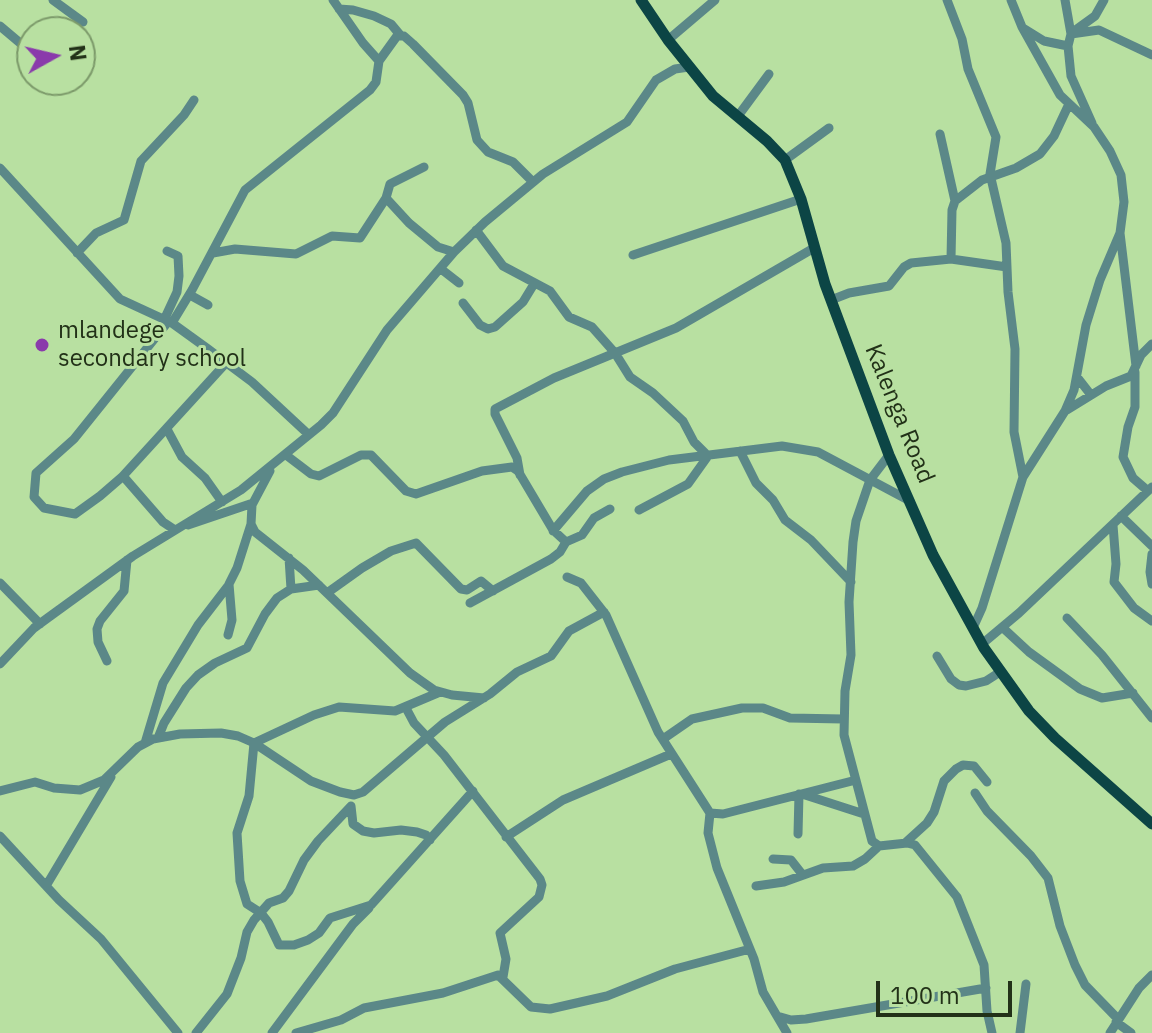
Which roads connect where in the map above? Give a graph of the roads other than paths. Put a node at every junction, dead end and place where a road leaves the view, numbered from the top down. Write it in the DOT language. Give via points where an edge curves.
graph roads {
  1 [pos="53,0"];
  2 [pos="641,0"];
  3 [pos="715,0"];
  4 [pos="947,0"];
  5 [pos="1011,0"];
  6 [pos="1065,0"];
  7 [pos="1104,0"];
  8 [pos="336,4"];
  9 [pos="75,16"];
  10 [pos="0,26"];
  11 [pos="1022,27"];
  12 [pos="1071,34"];
  13 [pos="401,36"];
  14 [pos="16,40"];
  15 [pos="668,40"];
  16 [pos="1068,46"];
  17 [pos="1152,55"];
  18 [pos="379,61"];
  19 [pos="689,67"];
  20 [pos="769,74"];
  21 [pos="194,100"];
  22 [pos="1069,104"];
  23 [pos="738,116"];
  24 [pos="1094,127"];
  25 [pos="829,128"];
  26 [pos="940,134"];
  27 [pos="785,160"];
  28 [pos="424,167"];
  29 [pos="0,168"];
  30 [pos="991,177"];
  31 [pos="533,182"];
  32 [pos="386,198"];
  33 [pos="801,199"];
  34 [pos="955,201"];
  35 [pos="476,230"];
  36 [pos="1120,233"];
  37 [pos="814,248"];
  38 [pos="167,251"];
  39 [pos="454,252"];
  40 [pos="77,253"];
  41 [pos="213,253"];
  42 [pos="633,255"];
  43 [pos="951,259"];
  44 [pos="1007,267"];
  45 [pos="441,269"];
  46 [pos="459,283"];
  47 [pos="534,284"];
  48 [pos="190,295"];
  49 [pos="831,300"];
  50 [pos="463,303"];
  51 [pos="208,305"];
  52 [pos="168,322"];
  53 [pos="1152,344"];
  54 [pos="615,353"];
  55 [pos="226,363"];
  56 [pos="1135,369"];
  57 [pos="1077,377"];
  58 [pos="1091,395"];
  59 [pos="1065,411"];
  60 [pos="167,429"];
  61 [pos="308,434"];
  62 [pos="740,451"];
  63 [pos="286,455"];
  64 [pos="889,455"];
  65 [pos="708,456"];
  66 [pos="274,464"];
  67 [pos="520,475"];
  68 [pos="123,476"];
  69 [pos="1023,477"];
  70 [pos="870,480"];
  71 [pos="1150,489"];
  72 [pos="910,501"];
  73 [pos="222,502"];
  74 [pos="253,503"];
  75 [pos="610,509"];
  76 [pos="639,510"];
  77 [pos="1121,516"];
  78 [pos="251,524"];
  79 [pos="1113,525"];
  80 [pos="176,529"];
  81 [pos="553,531"];
  82 [pos="566,542"];
  83 [pos="1152,546"];
  84 [pos="1152,554"];
  85 [pos="289,558"];
  86 [pos="127,560"];
  87 [pos="567,577"];
  88 [pos="851,582"];
  89 [pos="0,583"];
  90 [pos="1152,584"];
  91 [pos="319,585"];
  92 [pos="228,586"];
  93 [pos="291,589"];
  94 [pos="493,591"];
  95 [pos="327,593"];
  96 [pos="470,603"];
  97 [pos="604,612"];
  98 [pos="1067,618"];
  99 [pos="1152,621"];
  100 [pos="40,624"];
  101 [pos="1002,627"];
  102 [pos="973,628"];
  103 [pos="228,635"];
  104 [pos="982,644"];
  105 [pos="937,656"];
  106 [pos="107,661"];
  107 [pos="0,664"];
  108 [pos="1000,672"];
  109 [pos="440,692"];
  110 [pos="1133,693"];
  111 [pos="484,698"];
  112 [pos="406,708"];
  113 [pos="1152,718"];
  114 [pos="843,719"];
  115 [pos="158,738"];
  116 [pos="428,738"];
  117 [pos="663,739"];
  118 [pos="145,743"];
  119 [pos="254,743"];
  120 [pos="671,754"];
  121 [pos="114,770"];
  122 [pos="856,780"];
  123 [pos="987,782"];
  124 [pos="0,791"];
  125 [pos="473,791"];
  126 [pos="975,793"];
  127 [pos="800,794"];
  128 [pos="354,795"];
  129 [pos="351,806"];
  130 [pos="710,813"];
  131 [pos="864,814"];
  132 [pos="1152,824"];
  133 [pos="798,834"];
  134 [pos="0,836"];
  135 [pos="506,837"];
  136 [pos="430,840"];
  137 [pos="905,843"];
  138 [pos="879,846"];
  139 [pos="773,859"];
  140 [pos="802,874"];
  141 [pos="46,886"];
  142 [pos="756,886"];
  143 [pos="371,905"];
  144 [pos="261,913"];
  145 [pos="750,949"];
  146 [pos="1152,975"];
  147 [pos="503,977"];
  148 [pos="1026,984"];
  149 [pos="986,988"];
  150 [pos="777,1016"];
  151 [pos="1117,1021"];
  152 [pos="178,1033"];
  153 [pos="196,1033"];
  154 [pos="272,1033"];
  155 [pos="296,1033"];
  156 [pos="787,1033"];
  157 [pos="992,1033"];
  158 [pos="1020,1033"];
  159 [pos="1110,1033"];
  160 [pos="1131,1033"];
  1 -- 9 [label="street"];
  2 -- 15 [label="main road, Kalenga Road"];
  3 -- 15 [label="street"];
  4 -- 30 [label="street" via="968,69 995,130"];
  5 -- 11 [label="street"];
  6 -- 12 [label="street"];
  7 -- 12 [label="street" via="1095,16"];
  8 -- 13 [label="street" via="391,24"];
  8 -- 18 [label="street"];
  10 -- 14 [label="street"];
  11 -- 16 [label="street" via="1044,41"];
  11 -- 22 [label="street"];
  12 -- 16 [label="street"];
  12 -- 17 [label="street" via="1099,30"];
  13 -- 18 [label="street" via="393,37"];
  13 -- 31 [label="street" via="468,101 477,140"];
  15 -- 19 [label="main road, Kalenga Road"];
  16 -- 24 [label="street" via="1071,76"];
  18 -- 41 [label="street" via="370,90 251,182"];
  19 -- 23 [label="main road, Kalenga Road"];
  19 -- 31 [label="street" via="656,80 627,122"];
  20 -- 23 [label="street"];
  21 -- 40 [label="street" via="141,161 124,220 96,233"];
  22 -- 24 [label="street"];
  22 -- 30 [label="street" via="1040,154"];
  23 -- 27 [label="main road, Kalenga Road"];
  24 -- 36 [label="street" via="1121,175"];
  25 -- 27 [label="street"];
  26 -- 34 [label="street"];
  27 -- 33 [label="main road, Kalenga Road"];
  28 -- 32 [label="street" via="391,182"];
  29 -- 40 [label="street"];
  30 -- 34 [label="street"];
  30 -- 44 [label="street"];
  31 -- 35 [label="street"];
  32 -- 39 [label="street" via="438,247"];
  32 -- 41 [label="street" via="359,239 332,236 296,254 235,249"];
  33 -- 37 [label="main road, Kalenga Road"];
  33 -- 42 [label="street"];
  34 -- 43 [label="street"];
  35 -- 39 [label="street"];
  35 -- 47 [label="street" via="503,266"];
  36 -- 56 [label="street"];
  36 -- 57 [label="street" via="1089,315"];
  37 -- 49 [label="main road, Kalenga Road"];
  37 -- 54 [label="street" via="676,328"];
  38 -- 52 [label="street" via="178,256 179,276"];
  39 -- 45 [label="street"];
  40 -- 52 [label="street" via="120,299"];
  41 -- 48 [label="street"];
  43 -- 44 [label="street"];
  43 -- 49 [label="street" via="911,263 889,286"];
  44 -- 69 [label="street" via="1015,349 1014,432"];
  45 -- 46 [label="street"];
  45 -- 61 [label="street" via="387,330 333,413"];
  47 -- 50 [label="street" via="523,302 488,329"];
  47 -- 54 [label="street" via="555,295 569,317 592,327"];
  48 -- 51 [label="street"];
  48 -- 52 [label="street"];
  49 -- 64 [label="main road, Kalenga Road"];
  52 -- 55 [label="street"];
  52 -- 68 [label="street" via="74,439 36,473 34,497 44,508 75,514"];
  53 -- 56 [label="street"];
  54 -- 65 [label="street" via="630,377 683,421"];
  54 -- 67 [label="street" via="495,409"];
  55 -- 60 [label="street"];
  55 -- 61 [label="street"];
  56 -- 58 [label="street"];
  56 -- 71 [label="street" via="1135,407 1123,457 1133,478"];
  57 -- 58 [label="street"];
  57 -- 59 [label="street"];
  58 -- 59 [label="street"];
  59 -- 69 [label="street"];
  60 -- 68 [label="street"];
  60 -- 73 [label="street" via="182,457"];
  61 -- 63 [label="street"];
  62 -- 65 [label="street"];
  62 -- 70 [label="street" via="802,448"];
  62 -- 88 [label="street" via="756,483 785,520"];
  63 -- 66 [label="street"];
  63 -- 67 [label="street" via="319,476 371,455 411,494 497,467 512,467"];
  64 -- 70 [label="street"];
  64 -- 72 [label="main road, Kalenga Road"];
  65 -- 76 [label="street" via="688,484"];
  65 -- 81 [label="street" via="643,465 604,479"];
  66 -- 73 [label="street"];
  66 -- 74 [label="street"];
  67 -- 81 [label="street"];
  68 -- 80 [label="street" via="163,522"];
  69 -- 102 [label="street"];
  70 -- 72 [label="street"];
  70 -- 88 [label="street" via="856,521"];
  71 -- 77 [label="street"];
  72 -- 102 [label="main road, Kalenga Road"];
  73 -- 80 [label="street"];
  74 -- 78 [label="street"];
  74 -- 80 [label="street"];
  75 -- 82 [label="street"];
  77 -- 79 [label="street"];
  77 -- 83 [label="street"];
  78 -- 85 [label="street"];
  78 -- 92 [label="street"];
  79 -- 99 [label="street" via="1114,582"];
  79 -- 101 [label="street"];
  80 -- 86 [label="street"];
  81 -- 82 [label="street"];
  82 -- 94 [label="street" via="551,559"];
  84 -- 90 [label="street"];
  85 -- 91 [label="street"];
  85 -- 93 [label="street"];
  86 -- 100 [label="street"];
  86 -- 106 [label="street" via="124,591 97,629"];
  87 -- 97 [label="street" via="581,583"];
  88 -- 114 [label="street" via="851,655"];
  89 -- 100 [label="street"];
  91 -- 93 [label="street"];
  91 -- 95 [label="street"];
  92 -- 103 [label="street"];
  92 -- 118 [label="street" via="163,683"];
  93 -- 115 [label="street" via="271,604 247,648 215,663 186,688"];
  94 -- 95 [label="street" via="481,581 461,589 416,543 391,551"];
  94 -- 96 [label="street"];
  95 -- 109 [label="street" via="410,673"];
  97 -- 111 [label="street" via="569,631 551,656 517,672"];
  97 -- 117 [label="street"];
  98 -- 110 [label="street"];
  100 -- 107 [label="street"];
  101 -- 104 [label="street"];
  101 -- 110 [label="street" via="1080,689 1102,698"];
  102 -- 104 [label="main road, Kalenga Road"];
  104 -- 108 [label="main road, Kalenga Road"];
  105 -- 108 [label="street" via="959,685 986,681"];
  108 -- 132 [label="main road, Kalenga Road" via="1055,738"];
  109 -- 111 [label="street"];
  109 -- 112 [label="street"];
  110 -- 113 [label="street"];
  111 -- 116 [label="street"];
  112 -- 116 [label="street"];
  112 -- 119 [label="street" via="339,707"];
  114 -- 117 [label="street" via="790,718 763,708 742,708 692,719"];
  114 -- 122 [label="street"];
  115 -- 118 [label="street"];
  115 -- 119 [label="street" via="221,733"];
  116 -- 125 [label="street"];
  116 -- 128 [label="street" via="370,788"];
  117 -- 120 [label="street"];
  118 -- 121 [label="street"];
  119 -- 128 [label="street" via="311,781"];
  119 -- 144 [label="street" via="249,796 237,838 244,898"];
  120 -- 130 [label="street"];
  120 -- 135 [label="street" via="563,800"];
  121 -- 124 [label="street" via="80,790 35,782"];
  121 -- 141 [label="street"];
  122 -- 127 [label="street"];
  122 -- 131 [label="street"];
  123 -- 137 [label="street" via="974,766 956,769 944,781 927,823"];
  125 -- 135 [label="street"];
  125 -- 136 [label="street"];
  126 -- 151 [label="street" via="1048,878 1075,965"];
  127 -- 130 [label="street"];
  127 -- 131 [label="street"];
  127 -- 133 [label="street"];
  128 -- 129 [label="street"];
  129 -- 136 [label="street" via="353,824 363,831 417,832"];
  129 -- 144 [label="street" via="304,860 289,891"];
  130 -- 145 [label="street" via="708,833 717,868"];
  131 -- 138 [label="street" via="872,841"];
  134 -- 141 [label="street"];
  135 -- 147 [label="street" via="542,885 539,897 500,933 506,959"];
  136 -- 143 [label="street"];
  137 -- 138 [label="street"];
  137 -- 149 [label="street" via="915,845 957,897 984,965"];
  138 -- 140 [label="street" via="853,866"];
  139 -- 140 [label="street" via="794,862"];
  140 -- 142 [label="street"];
  141 -- 152 [label="street" via="101,939"];
  143 -- 144 [label="street" via="335,915 319,933 294,945 277,944"];
  143 -- 154 [label="street"];
  144 -- 153 [label="street" via="247,932 227,994"];
  145 -- 147 [label="street" via="550,1009 531,1007"];
  145 -- 150 [label="street" via="763,992"];
  146 -- 151 [label="street"];
  147 -- 155 [label="street" via="364,1008"];
  148 -- 158 [label="street"];
  149 -- 150 [label="street" via="806,1019"];
  149 -- 157 [label="street"];
  150 -- 156 [label="street"];
  151 -- 159 [label="street"];
  151 -- 160 [label="street"];
}
